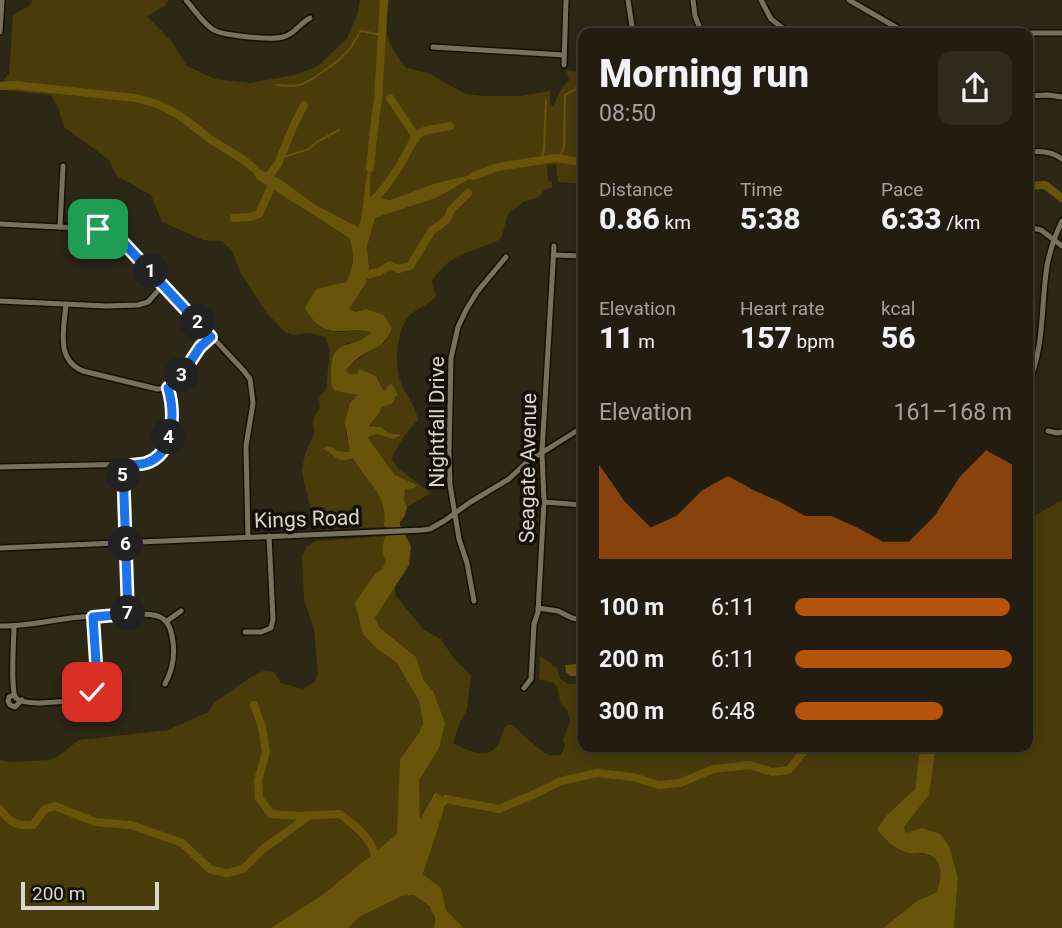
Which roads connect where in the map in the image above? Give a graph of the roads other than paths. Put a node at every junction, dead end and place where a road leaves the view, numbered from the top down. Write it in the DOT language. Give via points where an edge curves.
graph roads {
  1 [pos="2,0"];
  2 [pos="186,0"];
  3 [pos="566,0"];
  4 [pos="628,0"];
  5 [pos="693,0"];
  6 [pos="761,0"];
  7 [pos="849,0"];
  8 [pos="310,18"];
  9 [pos="632,28"];
  10 [pos="700,28"];
  11 [pos="781,28"];
  12 [pos="897,28"];
  13 [pos="0,32"];
  14 [pos="1033,33"];
  15 [pos="1062,33"];
  16 [pos="433,47"];
  17 [pos="564,55"];
  18 [pos="564,65"];
  19 [pos="1033,96"];
  20 [pos="1062,97"];
  21 [pos="1033,152"];
  22 [pos="1062,159"];
  23 [pos="62,166"];
  24 [pos="1062,221"];
  25 [pos="0,224"];
  26 [pos="61,227"];
  27 [pos="1033,228"];
  28 [pos="1054,240"];
  29 [pos="554,246"];
  30 [pos="1062,246"];
  31 [pos="553,255"];
  32 [pos="578,256"];
  33 [pos="506,257"];
  34 [pos="164,285"];
  35 [pos="0,300"];
  36 [pos="66,304"];
  37 [pos="211,337"];
  38 [pos="1033,367"];
  39 [pos="168,388"];
  40 [pos="578,430"];
  41 [pos="1048,431"];
  42 [pos="1062,432"];
  43 [pos="542,452"];
  44 [pos="123,465"];
  45 [pos="0,467"];
  46 [pos="544,502"];
  47 [pos="578,505"];
  48 [pos="456,513"];
  49 [pos="269,536"];
  50 [pos="248,537"];
  51 [pos="126,542"];
  52 [pos="0,548"];
  53 [pos="474,601"];
  54 [pos="538,608"];
  55 [pos="181,611"];
  56 [pos="128,614"];
  57 [pos="93,617"];
  58 [pos="578,619"];
  59 [pos="167,621"];
  60 [pos="0,626"];
  61 [pos="14,626"];
  62 [pos="245,632"];
  63 [pos="164,684"];
  64 [pos="524,688"];
  65 [pos="14,695"];
  66 [pos="22,701"];
  1 -- 13 [label="street"];
  2 -- 8 [label="street" via="212,29 234,35 284,37"];
  3 -- 17 [label="street"];
  4 -- 9 [label="street"];
  5 -- 10 [label="street"];
  6 -- 11 [label="street"];
  7 -- 12 [label="street"];
  14 -- 15 [label="street"];
  16 -- 17 [label="street"];
  17 -- 18 [label="street"];
  19 -- 20 [label="street"];
  21 -- 22 [label="street"];
  23 -- 26 [label="street"];
  24 -- 28 [label="street"];
  25 -- 26 [label="street"];
  26 -- 34 [label="street" via="113,233"];
  27 -- 28 [label="street"];
  28 -- 30 [label="street"];
  28 -- 38 [label="street"];
  29 -- 31 [label="street, Seagate Avenue"];
  31 -- 32 [label="street"];
  31 -- 43 [label="street, Seagate Avenue"];
  33 -- 48 [label="street, Nightfall Drive" via="466,310 454,343 449,452"];
  34 -- 36 [label="street" via="143,304"];
  34 -- 37 [label="street"];
  35 -- 36 [label="street"];
  36 -- 39 [label="street" via="64,350 74,366"];
  37 -- 39 [label="street"];
  37 -- 50 [label="street" via="250,379 253,391 246,446"];
  39 -- 44 [label="street" via="171,423 165,448 149,462"];
  40 -- 43 [label="street, Kings Road"];
  41 -- 42 [label="street"];
  43 -- 46 [label="street, Seagate Avenue"];
  43 -- 48 [label="street, Kings Road"];
  44 -- 45 [label="street"];
  44 -- 51 [label="street"];
  46 -- 47 [label="street"];
  46 -- 54 [label="street, Seagate Avenue"];
  48 -- 49 [label="street, Kings Road" via="430,529"];
  48 -- 53 [label="street, Nightfall Drive"];
  49 -- 50 [label="street, Kings Road"];
  49 -- 62 [label="street" via="274,619 271,628"];
  50 -- 51 [label="street, Kings Road"];
  51 -- 52 [label="street, Kings Road"];
  51 -- 56 [label="street"];
  54 -- 58 [label="street"];
  54 -- 64 [label="street, Seagate Avenue" via="531,679"];
  55 -- 59 [label="street"];
  56 -- 57 [label="street"];
  56 -- 59 [label="street" via="151,614"];
  57 -- 61 [label="street"];
  57 -- 66 [label="street" via="97,678 92,692 77,700"];
  59 -- 63 [label="street" via="174,649"];
  60 -- 61 [label="street"];
  61 -- 65 [label="street"];
  65 -- 66 [label="street"];
  65 -- 66 [label="street" via="9,697 10,705"];
}
